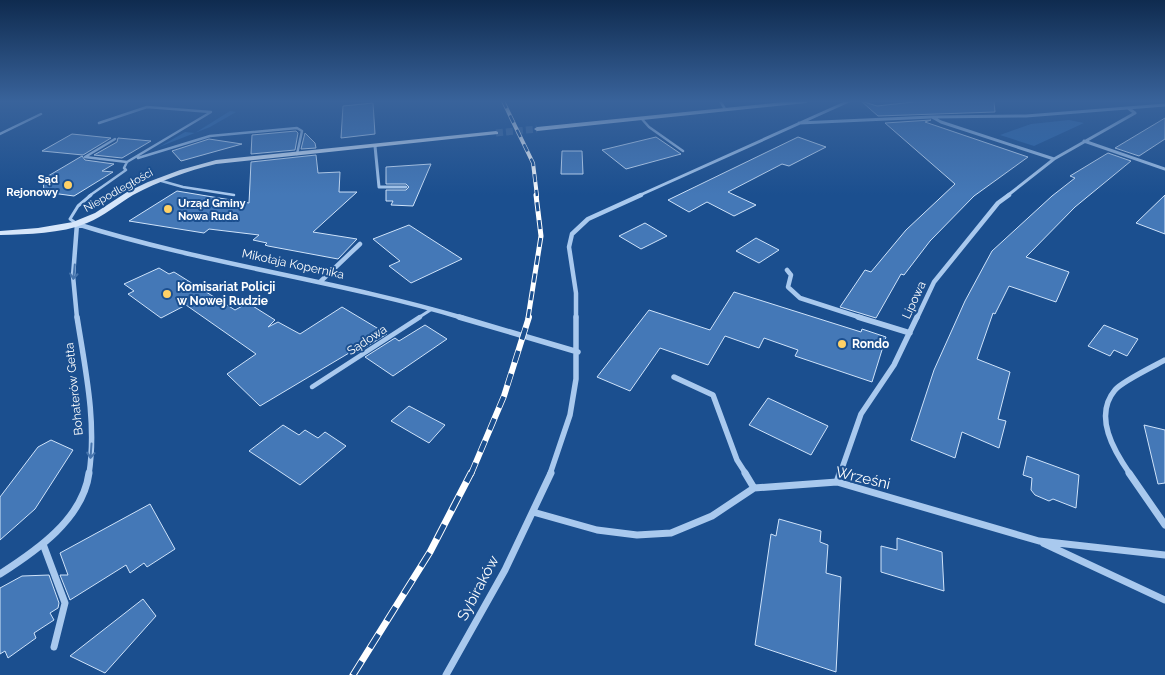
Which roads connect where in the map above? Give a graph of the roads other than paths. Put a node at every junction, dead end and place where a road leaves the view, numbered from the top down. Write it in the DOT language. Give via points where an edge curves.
graph roads {
  1 [pos="177,132"];
  2 [pos="246,132"];
  3 [pos="301,132"];
  4 [pos="657,132"];
  5 [pos="775,132"];
  6 [pos="973,132"];
  7 [pos="1099,132"];
  8 [pos="496,133"];
  9 [pos="115,139"];
  10 [pos="1084,141"];
  11 [pos="376,146"];
  12 [pos="683,151"];
  13 [pos="297,154"];
  14 [pos="1054,159"];
  15 [pos="127,162"];
  16 [pos="1165,169"];
  17 [pos="158,180"];
  18 [pos="406,187"];
  19 [pos="234,195"];
  20 [pos="77,224"];
  21 [pos="0,233"];
  22 [pos="360,244"];
  23 [pos="787,270"];
  24 [pos="321,281"];
  25 [pos="432,309"];
  26 [pos="910,333"];
  27 [pos="578,352"];
  28 [pos="1165,360"];
  29 [pos="674,377"];
  30 [pos="312,387"];
  31 [pos="837,482"];
  32 [pos="754,488"];
  33 [pos="533,512"];
  34 [pos="1165,525"];
  35 [pos="1039,541"];
  36 [pos="43,544"];
  37 [pos="1165,555"];
  38 [pos="0,574"];
  39 [pos="1165,600"];
  40 [pos="54,647"];
  41 [pos="446,675"];
  1 -- 15 [label="lane"];
  2 -- 15 [label="lane" via="210,136"];
  3 -- 13 [label="lane"];
  4 -- 12 [label="lane"];
  5 -- 27 [label="street, Sybiraków" via="588,219 572,234 569,247 576,293"];
  6 -- 14 [label="street"];
  7 -- 10 [label="street, Lipowa"];
  8 -- 11 [label="street, Niepodległości"];
  9 -- 15 [label="lane" via="85,158"];
  10 -- 14 [label="street, Lipowa"];
  10 -- 16 [label="street"];
  11 -- 13 [label="street, Niepodległości"];
  11 -- 18 [label="street" via="379,188"];
  13 -- 17 [label="street, Niepodległości" via="216,162"];
  14 -- 26 [label="street, Lipowa" via="998,203 934,282"];
  15 -- 20 [label="lane" via="126,170 71,213 70,219"];
  17 -- 19 [label="lane"];
  17 -- 20 [label="street, Niepodległości"];
  20 -- 21 [label="street, Mikołaja Kopernika"];
  20 -- 24 [label="street, Mikołaja Kopernika" via="125,240"];
  20 -- 36 [label="street, Bohaterów Getta, one-way" via="73,283 92,449 87,485 72,513"];
  22 -- 24 [label="street"];
  23 -- 26 [label="street" via="791,275 788,287 800,298"];
  24 -- 25 [label="street, Mikołaja Kopernika"];
  25 -- 27 [label="street, Mikołaja Kopernika"];
  25 -- 30 [label="lane, Sądowa"];
  26 -- 31 [label="street, Lipowa" via="894,365 861,414"];
  27 -- 33 [label="street, Sybiraków" via="572,402 558,452"];
  28 -- 34 [label="street" via="1115,389 1104,412 1114,452"];
  29 -- 32 [label="street" via="713,395 737,460"];
  31 -- 32 [label="street, Wrześni"];
  31 -- 35 [label="street, Wrześni"];
  32 -- 33 [label="street, Wrześni" via="712,516 671,534 637,535 597,530"];
  33 -- 41 [label="street, Sybiraków"];
  35 -- 37 [label="street, Wrześni"];
  35 -- 39 [label="street"];
  36 -- 38 [label="street, Bohaterów Getta"];
  36 -- 40 [label="street" via="64,603"];
}
